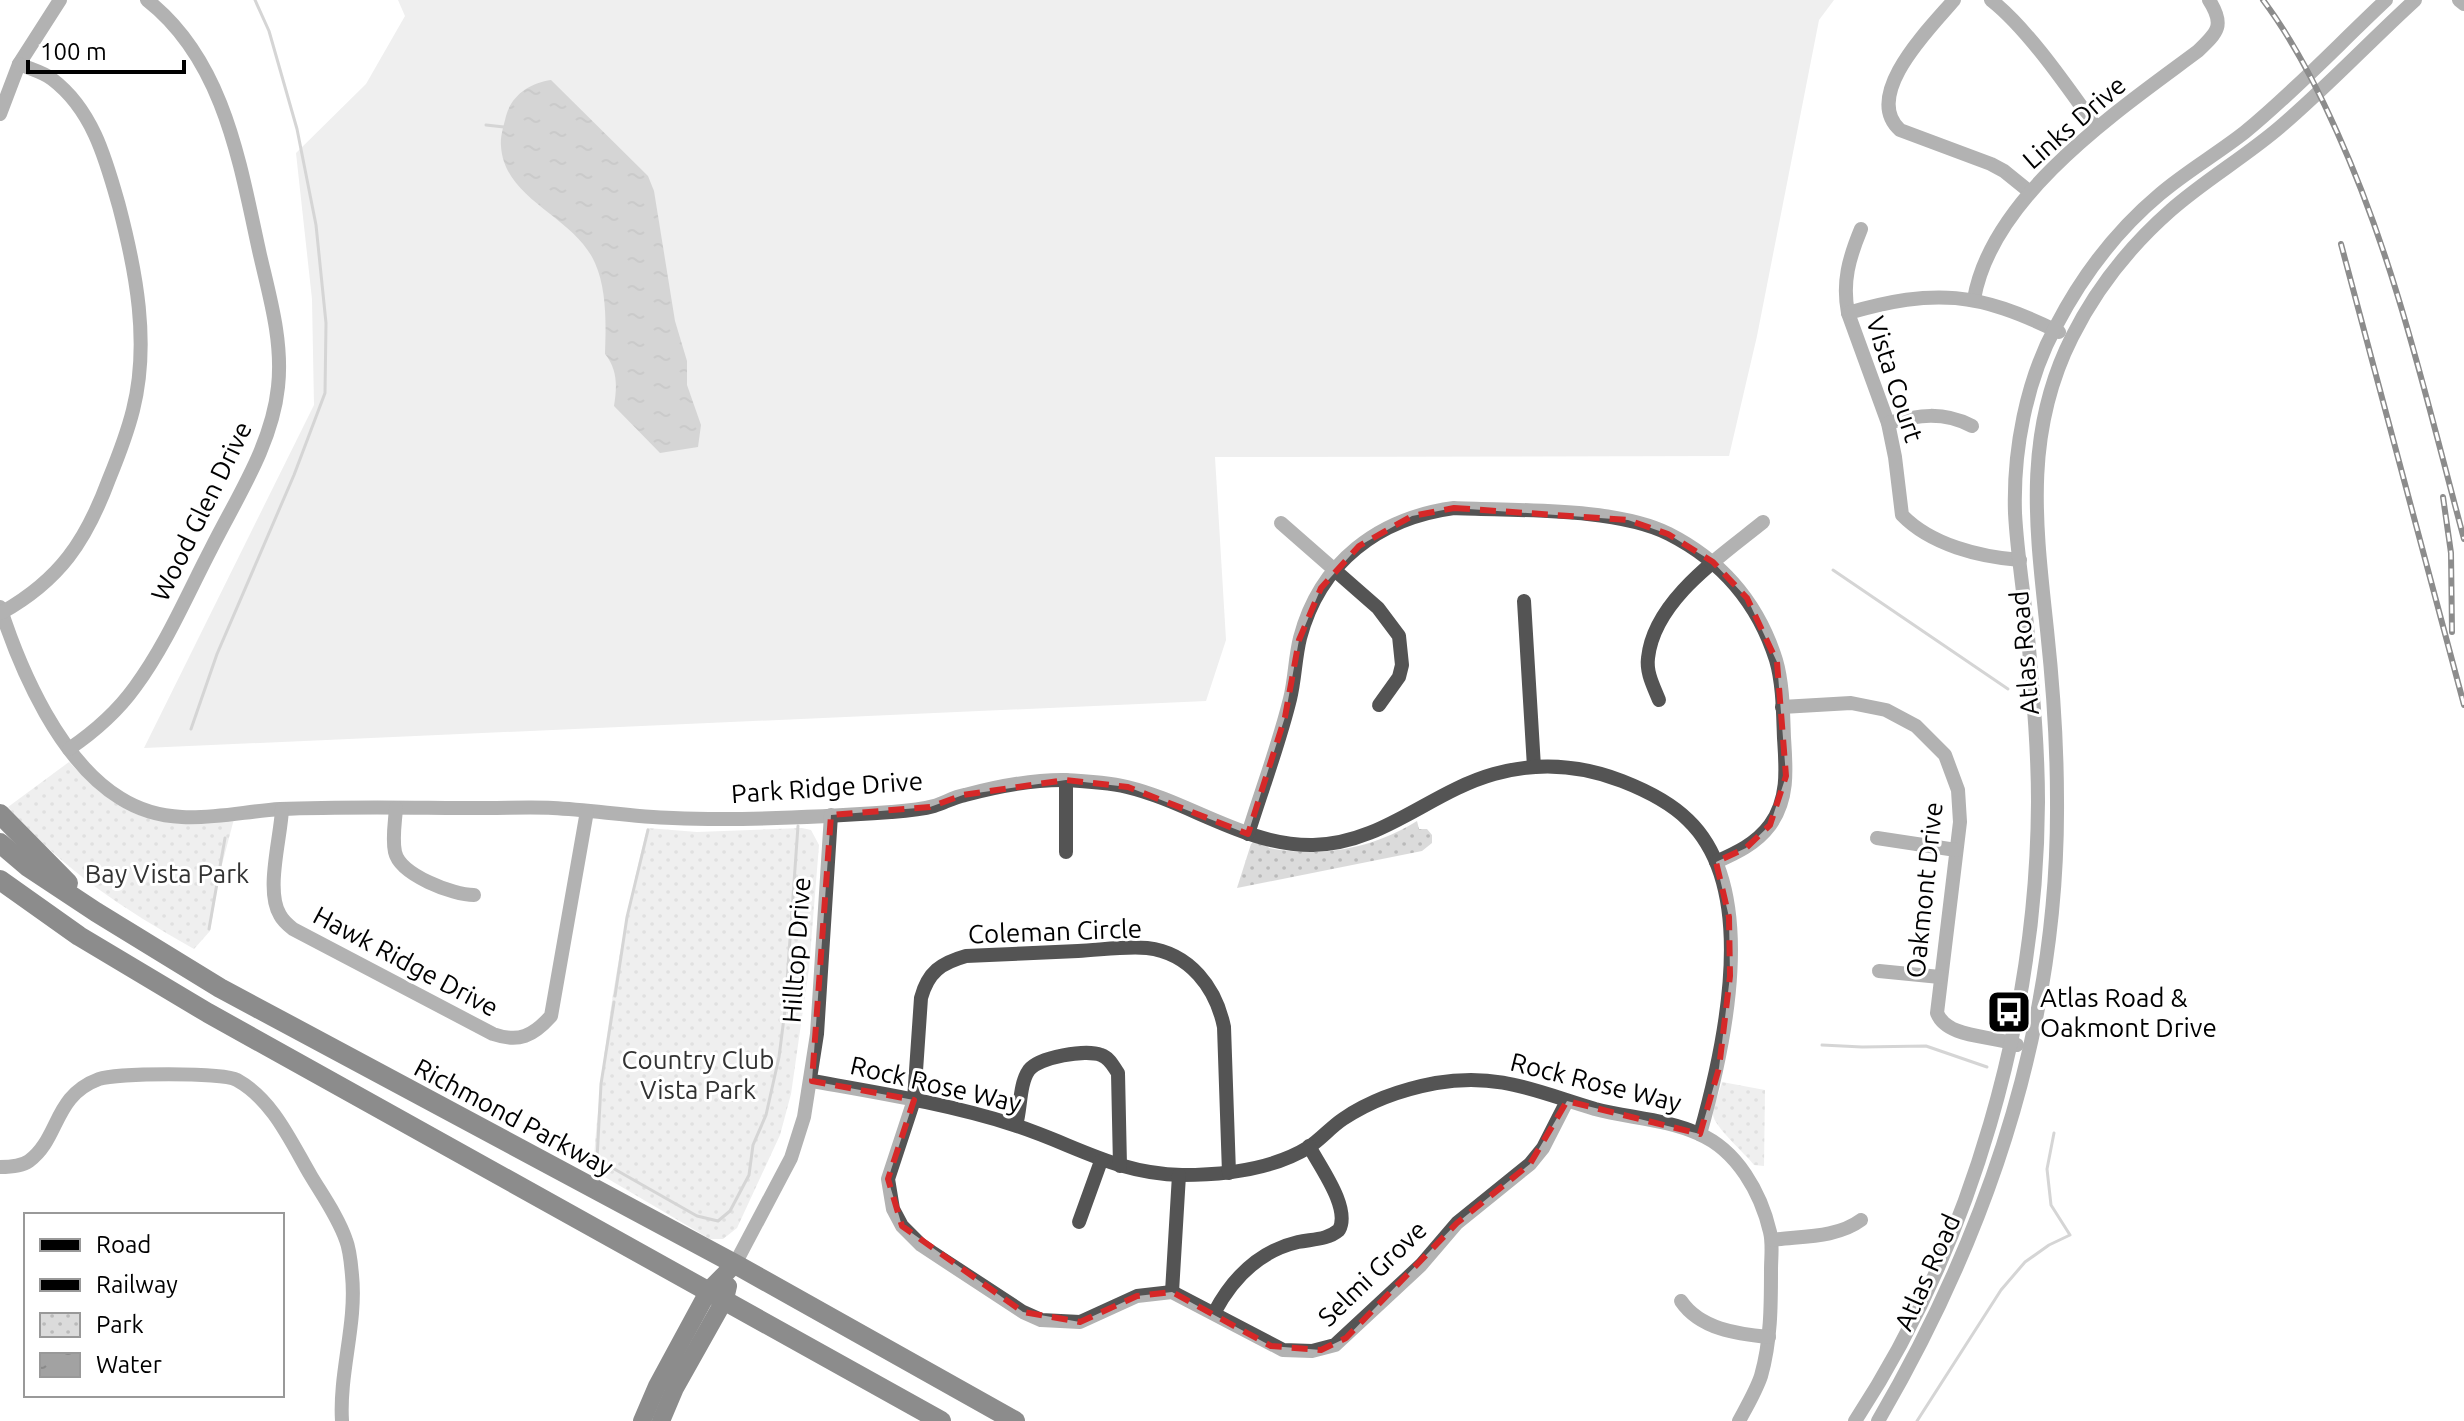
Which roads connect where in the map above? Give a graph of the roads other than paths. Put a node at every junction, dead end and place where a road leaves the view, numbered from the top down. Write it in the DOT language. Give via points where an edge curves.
graph roads {
  1 [pos="60,0"];
  2 [pos="147,0"];
  3 [pos="1954,0"];
  4 [pos="1991,0"];
  5 [pos="2209,0"];
  6 [pos="2386,0"];
  7 [pos="2415,0"];
  8 [pos="2459,0"];
  9 [pos="2464,4"];
  10 [pos="19,64"];
  11 [pos="0,114"];
  12 [pos="2096,127"];
  13 [pos="2030,192"];
  14 [pos="1861,229"];
  15 [pos="1974,299"];
  16 [pos="1848,313"];
  17 [pos="2053,330"];
  18 [pos="2071,338"];
  19 [pos="1888,423"];
  20 [pos="1972,426"];
  21 [pos="1763,522"];
  22 [pos="1281,523"];
  23 [pos="2020,560"];
  24 [pos="1713,562"];
  25 [pos="1334,571"];
  26 [pos="1524,601"];
  27 [pos="1,610"];
  28 [pos="1659,700"];
  29 [pos="1379,705"];
  30 [pos="1782,707"];
  31 [pos="69,749"];
  32 [pos="1534,767"];
  33 [pos="1066,780"];
  34 [pos="396,808"];
  35 [pos="282,809"];
  36 [pos="587,811"];
  37 [pos="0,814"];
  38 [pos="831,815"];
  39 [pos="1248,834"];
  40 [pos="1877,838"];
  41 [pos="0,843"];
  42 [pos="1956,850"];
  43 [pos="1066,852"];
  44 [pos="1716,862"];
  45 [pos="0,880"];
  46 [pos="474,895"];
  47 [pos="96,912"];
  48 [pos="1879,971"];
  49 [pos="1940,977"];
  50 [pos="2011,1042"];
  51 [pos="2029,1051"];
  52 [pos="812,1081"];
  53 [pos="914,1100"];
  54 [pos="1567,1101"];
  55 [pos="1016,1125"];
  56 [pos="1700,1134"];
  57 [pos="1309,1146"];
  58 [pos="1101,1161"];
  59 [pos="1120,1166"];
  60 [pos="0,1167"];
  61 [pos="1229,1173"];
  62 [pos="1179,1175"];
  63 [pos="1861,1220"];
  64 [pos="1079,1222"];
  65 [pos="1772,1240"];
  66 [pos="735,1264"];
  67 [pos="1172,1292"];
  68 [pos="717,1294"];
  69 [pos="1681,1301"];
  70 [pos="1214,1313"];
  71 [pos="1769,1337"];
  72 [pos="342,1421"];
  73 [pos="642,1421"];
  74 [pos="661,1421"];
  75 [pos="941,1421"];
  76 [pos="1015,1421"];
  77 [pos="1739,1421"];
  78 [pos="1855,1421"];
  79 [pos="1878,1421"];
  1 -- 10 [label="street"];
  2 -- 31 [label="street, Wood Glen Drive" via="198,57 236,150 277,330 278,387 265,441 161,648 133,690 95,731"];
  3 -- 13 [label="street" via="1899,70 1889,102 1890,119 1900,130 2004,171"];
  4 -- 12 [label="street" via="2067,85"];
  5 -- 12 [label="street, Links Drive" via="2219,24 2212,38"];
  6 -- 17 [label="street, Atlas Road" via="2244,133 2129,222 2097,259"];
  7 -- 18 [label="street, Atlas Road" via="2296,114 2143,236 2112,271"];
  8 -- 9 [label="street"];
  10 -- 11 [label="street"];
  10 -- 27 [label="street" via="51,78 87,118 100,147 129,246 140,336 133,409 95,516 43,586"];
  12 -- 13 [label="street, Links Drive"];
  13 -- 15 [label="street, Links Drive" via="1988,256"];
  14 -- 16 [label="street, Vista Court" via="1845,279"];
  15 -- 16 [label="street" via="1908,299"];
  15 -- 17 [label="street"];
  16 -- 19 [label="street, Vista Court"];
  17 -- 18 [label="street"];
  17 -- 23 [label="street, Atlas Road" via="2021,434 2015,498"];
  18 -- 51 [label="street, Atlas Road" via="2045,414 2035,498 2057,801 2047,947"];
  19 -- 20 [label="street" via="1945,415"];
  19 -- 23 [label="street, Vista Court" via="1902,515 1970,552"];
  21 -- 24 [label="street"];
  22 -- 25 [label="street"];
  23 -- 50 [label="street, Atlas Road" via="2038,801 2028,944"];
  24 -- 25 [label="street" via="1668,534 1628,520 1454,508 1391,524"];
  24 -- 28 [label="street" via="1681,591 1659,622 1648,658"];
  24 -- 30 [label="street" via="1732,578 1763,628 1777,662"];
  25 -- 29 [label="street" via="1378,608 1399,636 1399,677"];
  25 -- 39 [label="street" via="1305,622 1285,717"];
  26 -- 32 [label="street"];
  27 -- 31 [label="street, Park Ridge Drive" via="26,672"];
  30 -- 42 [label="street, Oakmont Drive" via="1867,705 1902,717 1924,733 1945,755 1958,790"];
  30 -- 44 [label="street" via="1786,776 1779,808 1759,838"];
  31 -- 35 [label="street, Park Ridge Drive" via="94,778 148,812 193,818"];
  32 -- 39 [label="street, Park Ridge Drive" via="1466,784 1384,829 1352,840 1317,846"];
  32 -- 44 [label="street, Park Ridge Drive" via="1601,773 1663,801 1689,820"];
  33 -- 38 [label="street, Park Ridge Drive" via="1023,783 930,807"];
  33 -- 39 [label="street, Park Ridge Drive" via="1128,787"];
  33 -- 43 [label="street"];
  34 -- 35 [label="street, Park Ridge Drive"];
  34 -- 36 [label="street, Park Ridge Drive"];
  34 -- 46 [label="street" via="394,842 400,864 457,895"];
  35 -- 36 [label="street, Hawk Ridge Drive" via="274,878 281,918 493,1034 518,1040 551,1016"];
  36 -- 38 [label="street, Park Ridge Drive" via="680,819"];
  37 -- 47 [label="highway"];
  38 -- 52 [label="street, Hilltop Drive"];
  40 -- 42 [label="street"];
  41 -- 47 [label="highway, Richmond Parkway"];
  42 -- 49 [label="street, Oakmont Drive"];
  44 -- 56 [label="street, Park Ridge Drive" via="1729,917 1730,976 1719,1068"];
  45 -- 68 [label="highway" via="79,936 189,1002"];
  47 -- 66 [label="highway, Richmond Parkway" via="220,988"];
  48 -- 49 [label="street"];
  49 -- 50 [label="street, Oakmont Drive" via="1937,1013 1944,1024"];
  50 -- 51 [label="street, Oakmont Drive"];
  50 -- 78 [label="street, Atlas Road" via="1980,1155 1943,1254 1896,1352"];
  51 -- 79 [label="street, Atlas Road" via="1997,1169 1961,1261"];
  52 -- 53 [label="street, Rock Rose Way"];
  52 -- 66 [label="street, Hilltop Drive" via="791,1158"];
  53 -- 55 [label="street, Rock Rose Way"];
  53 -- 61 [label="street, Coleman Circle" via="921,998 934,970 966,956 1147,948 1197,972 1220,1008"];
  53 -- 67 [label="street" via="888,1179 897,1218 921,1245 1041,1320 1080,1322 1137,1296"];
  54 -- 56 [label="street, Rock Rose Way"];
  54 -- 57 [label="street, Rock Rose Way" via="1497,1080 1438,1083 1374,1102"];
  54 -- 70 [label="street, Selmi Grove" via="1530,1164 1457,1223 1421,1265 1335,1345 1283,1350"];
  55 -- 58 [label="street, Rock Rose Way"];
  55 -- 59 [label="street" via="1030,1068 1044,1058 1100,1054 1118,1073"];
  56 -- 65 [label="street, Rock Rose Way" via="1741,1166"];
  57 -- 61 [label="street, Rock Rose Way" via="1282,1160"];
  57 -- 70 [label="street" via="1340,1203 1339,1230 1262,1257 1234,1281"];
  58 -- 59 [label="street, Rock Rose Way"];
  58 -- 64 [label="street"];
  59 -- 62 [label="street, Rock Rose Way"];
  60 -- 72 [label="street" via="29,1162 67,1099 98,1079 216,1075 250,1088 272,1111 347,1243 353,1278"];
  61 -- 62 [label="street, Rock Rose Way"];
  62 -- 67 [label="street"];
  63 -- 65 [label="street" via="1838,1232"];
  65 -- 71 [label="street, Rock Rose Way"];
  66 -- 68 [label="main road, Hilltop Drive"];
  66 -- 76 [label="highway, Richmond Parkway"];
  67 -- 70 [label="street, Selmi Grove"];
  68 -- 73 [label="main road, Hilltop Drive" via="663,1375"];
  68 -- 74 [label="main road, Hilltop Drive"];
  68 -- 75 [label="highway"];
  69 -- 71 [label="street" via="1714,1326"];
  71 -- 77 [label="street, Rock Rose Way" via="1760,1379"];
}
